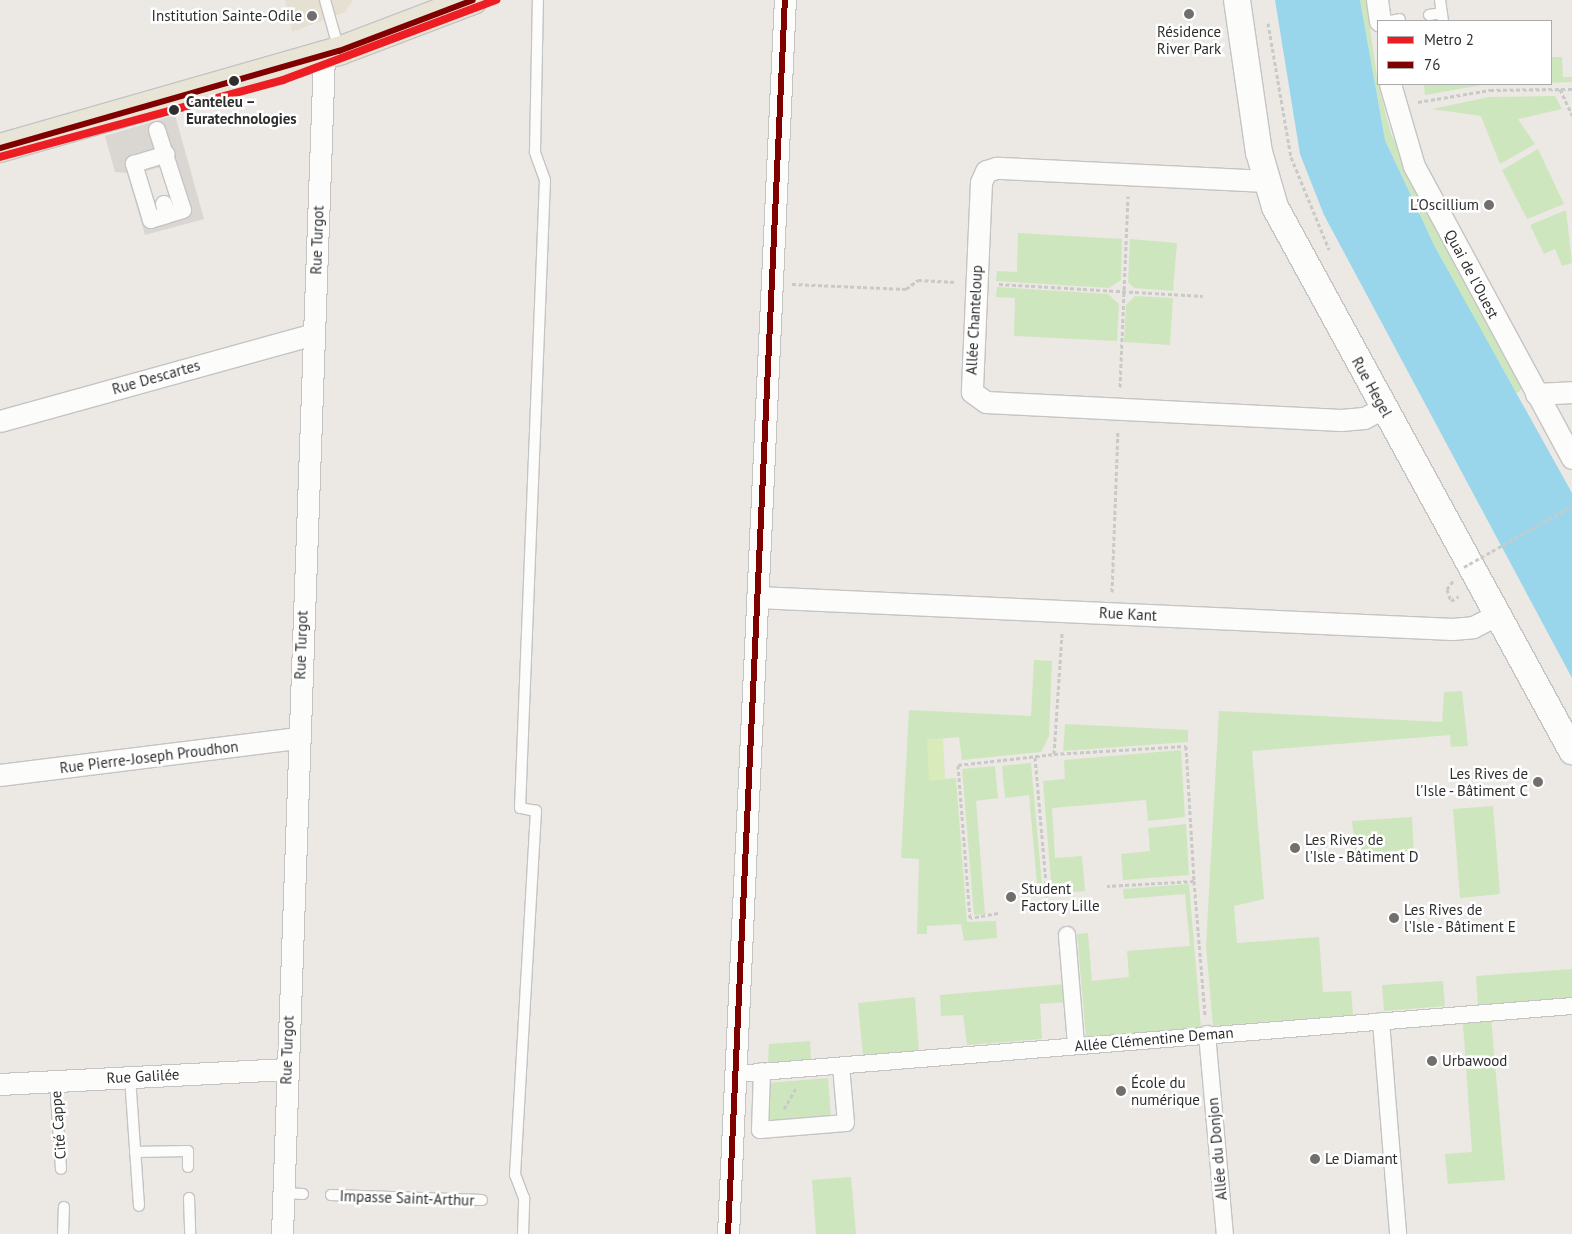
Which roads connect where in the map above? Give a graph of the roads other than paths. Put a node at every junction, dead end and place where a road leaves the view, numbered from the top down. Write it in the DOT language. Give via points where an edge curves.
graph roads {
  1 [pos="325,0"];
  2 [pos="474,0"];
  3 [pos="538,0"];
  4 [pos="785,0"];
  5 [pos="1237,0"];
  6 [pos="1377,0"];
  7 [pos="1440,0"];
  8 [pos="1429,15"];
  9 [pos="1443,17"];
  10 [pos="1389,20"];
  11 [pos="331,53"];
  12 [pos="1390,85"];
  13 [pos="157,130"];
  14 [pos="0,148"];
  15 [pos="166,154"];
  16 [pos="1266,181"];
  17 [pos="313,334"];
  18 [pos="1572,392"];
  19 [pos="1536,394"];
  20 [pos="1384,408"];
  21 [pos="0,421"];
  22 [pos="1572,458"];
  23 [pos="757,597"];
  24 [pos="1496,615"];
  25 [pos="298,738"];
  26 [pos="1572,752"];
  27 [pos="0,774"];
  28 [pos="1067,935"];
  29 [pos="1572,1006"];
  30 [pos="1381,1021"];
  31 [pos="1207,1034"];
  32 [pos="1076,1045"];
  33 [pos="841,1066"];
  34 [pos="286,1069"];
  35 [pos="762,1072"];
  36 [pos="736,1074"];
  37 [pos="130,1076"];
  38 [pos="55,1081"];
  39 [pos="0,1084"];
  40 [pos="135,1152"];
  41 [pos="188,1167"];
  42 [pos="60,1169"];
  43 [pos="331,1195"];
  44 [pos="190,1198"];
  45 [pos="482,1200"];
  46 [pos="64,1206"];
  47 [pos="139,1206"];
  48 [pos="63,1234"];
  49 [pos="190,1234"];
  50 [pos="282,1234"];
  51 [pos="523,1234"];
  52 [pos="728,1234"];
  53 [pos="1225,1234"];
  54 [pos="1398,1234"];
  1 -- 11 [label="lane"];
  2 -- 11 [label="main road"];
  3 -- 51 [label="lane" via="535,152 546,180 520,808 536,811 514,1175 524,1198"];
  4 -- 23 [label="street"];
  5 -- 16 [label="street, Rue Hegel"];
  6 -- 10 [label="street"];
  7 -- 9 [label="lane"];
  8 -- 9 [label="lane"];
  11 -- 14 [label="main road"];
  11 -- 17 [label="street, Rue Turgot"];
  12 -- 19 [label="street, Quai de l'Ouest" via="1414,166"];
  13 -- 15 [label="street"];
  15 -- 15 [label="street" via="183,210 166,209 151,220 134,164"];
  16 -- 20 [label="street, Rue Hegel" via="1282,221"];
  16 -- 20 [label="street, Allée Chanteloup" via="996,168 986,171 981,182 972,392 986,402 1341,420 1364,418"];
  17 -- 21 [label="street, Rue Descartes"];
  17 -- 25 [label="street, Rue Turgot"];
  18 -- 19 [label="street"];
  19 -- 22 [label="street, Quai de l'Ouest"];
  20 -- 24 [label="street, Rue Hegel"];
  23 -- 24 [label="street, Rue Kant" via="1452,629 1473,627"];
  23 -- 36 [label="street"];
  24 -- 26 [label="street, Rue Hegel"];
  25 -- 27 [label="street, Rue Pierre-Joseph Proudhon"];
  25 -- 34 [label="street, Rue Turgot"];
  28 -- 32 [label="street"];
  29 -- 30 [label="street, Allée Clémentine Deman"];
  30 -- 31 [label="street, Allée Clémentine Deman"];
  30 -- 54 [label="street"];
  31 -- 32 [label="street, Allée Clémentine Deman"];
  31 -- 53 [label="street, Allée du Donjon"];
  32 -- 33 [label="street, Allée Clémentine Deman"];
  33 -- 35 [label="street, Allée Clémentine Deman"];
  33 -- 35 [label="street" via="846,1122 760,1130"];
  34 -- 37 [label="street, Rue Galilée"];
  34 -- 50 [label="street, Rue Turgot" via="293,1193"];
  35 -- 36 [label="street, Allée Clémentine Deman"];
  36 -- 52 [label="street"];
  37 -- 38 [label="street, Rue Galilée"];
  37 -- 40 [label="lane"];
  38 -- 39 [label="street, Rue Galilée"];
  38 -- 42 [label="lane, Cité Cappe"];
  40 -- 41 [label="lane" via="188,1150"];
  40 -- 47 [label="lane"];
  43 -- 45 [label="lane, Impasse Saint-Arthur"];
  44 -- 49 [label="lane"];
  46 -- 48 [label="lane"];
}
